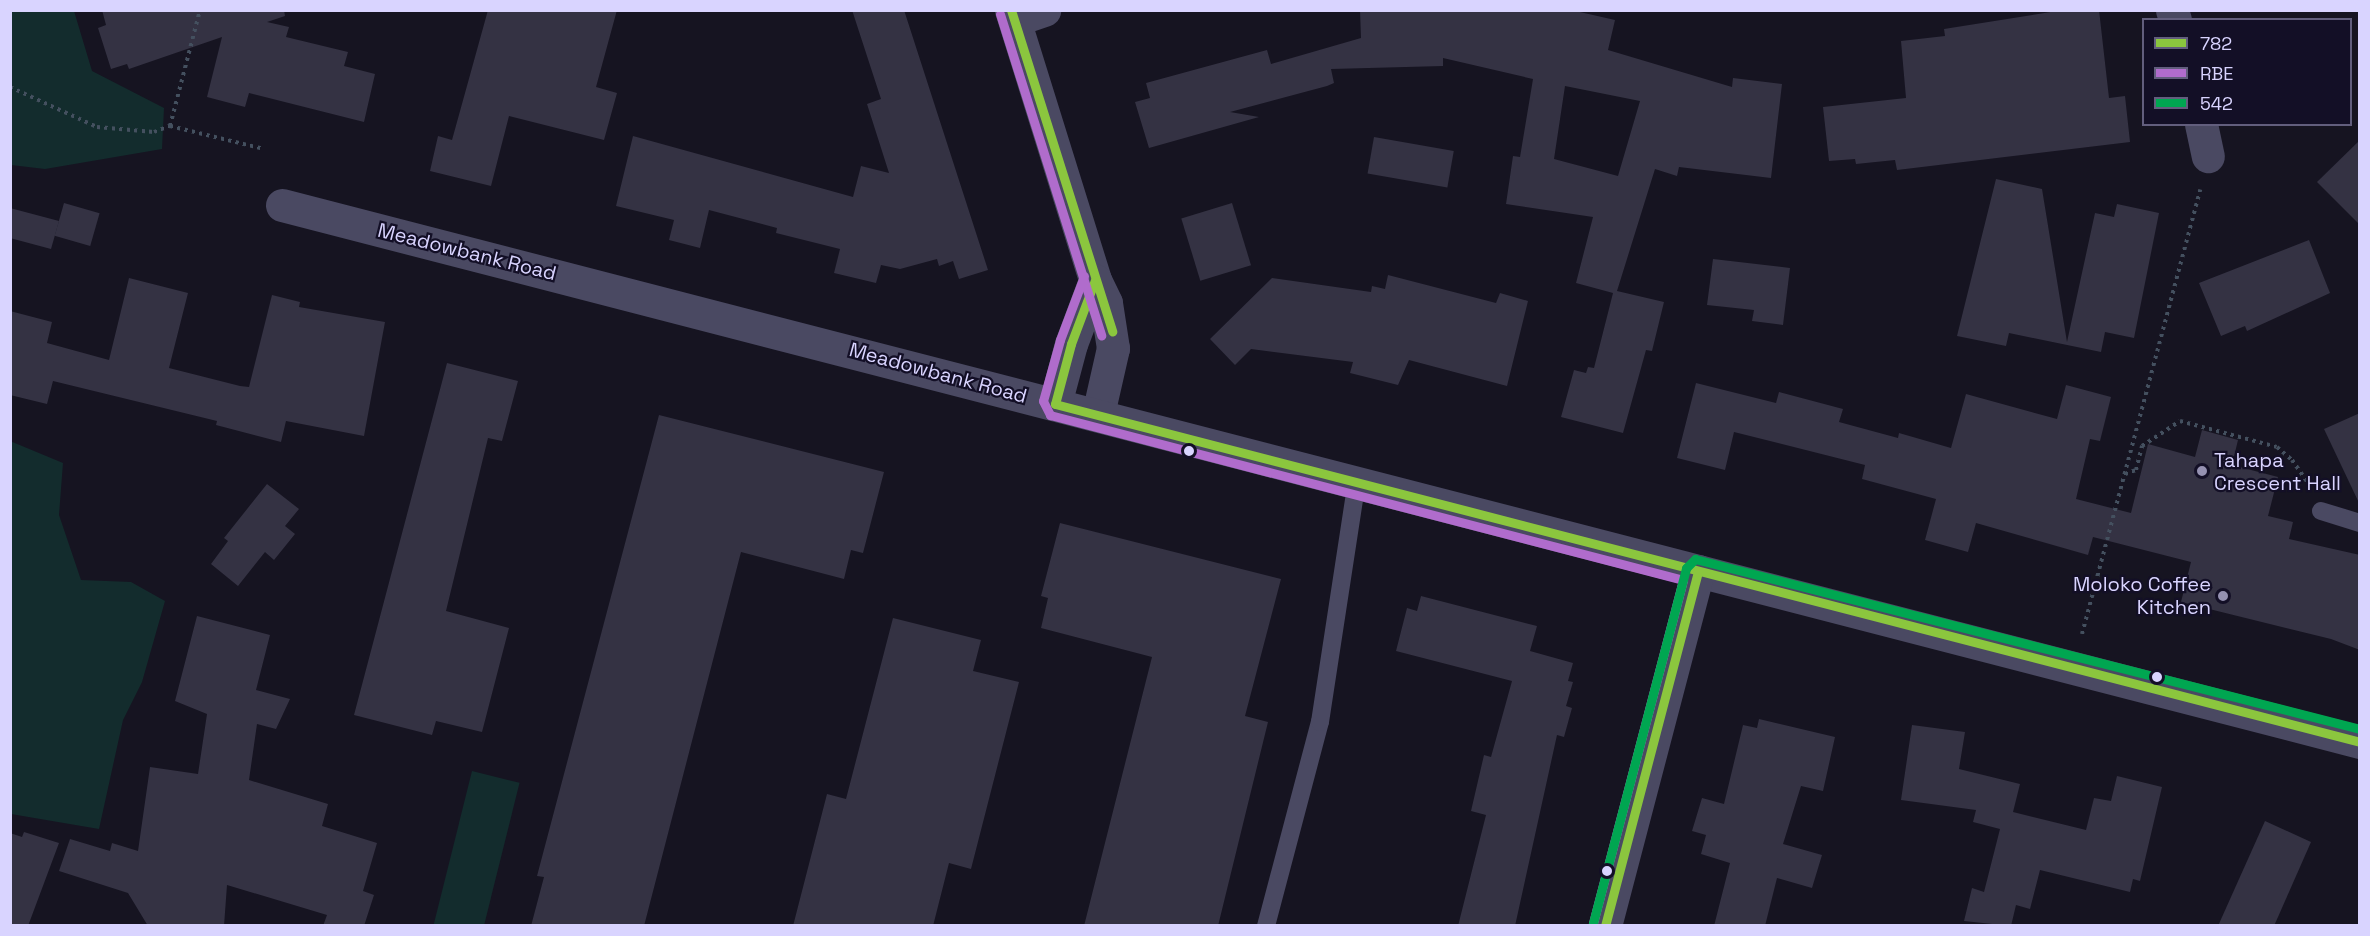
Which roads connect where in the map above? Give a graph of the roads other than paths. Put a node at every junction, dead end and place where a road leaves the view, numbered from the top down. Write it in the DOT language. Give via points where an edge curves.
graph roads {
  1 [pos="1023,14"];
  2 [pos="2201,126"];
  3 [pos="2208,156"];
  4 [pos="282,205"];
  5 [pos="1095,280"];
  6 [pos="1055,404"];
  7 [pos="1098,414"];
  8 [pos="1357,480"];
  9 [pos="2321,511"];
  10 [pos="2360,523"];
  11 [pos="1698,571"];
  12 [pos="2360,742"];
  13 [pos="1266,926"];
  14 [pos="1605,926"];
  1 -- 5 [label="street"];
  2 -- 3 [label="street"];
  4 -- 6 [label="street, Meadowbank Road"];
  5 -- 6 [label="street" via="1071,344"];
  5 -- 7 [label="street" via="1106,303 1113,348"];
  6 -- 7 [label="street, Meadowbank Road"];
  7 -- 8 [label="street, Meadowbank Road"];
  8 -- 11 [label="street, Meadowbank Road"];
  8 -- 13 [label="lane" via="1320,722"];
  9 -- 10 [label="lane"];
  11 -- 12 [label="street, Meadowbank Road"];
  11 -- 14 [label="street"];
}
